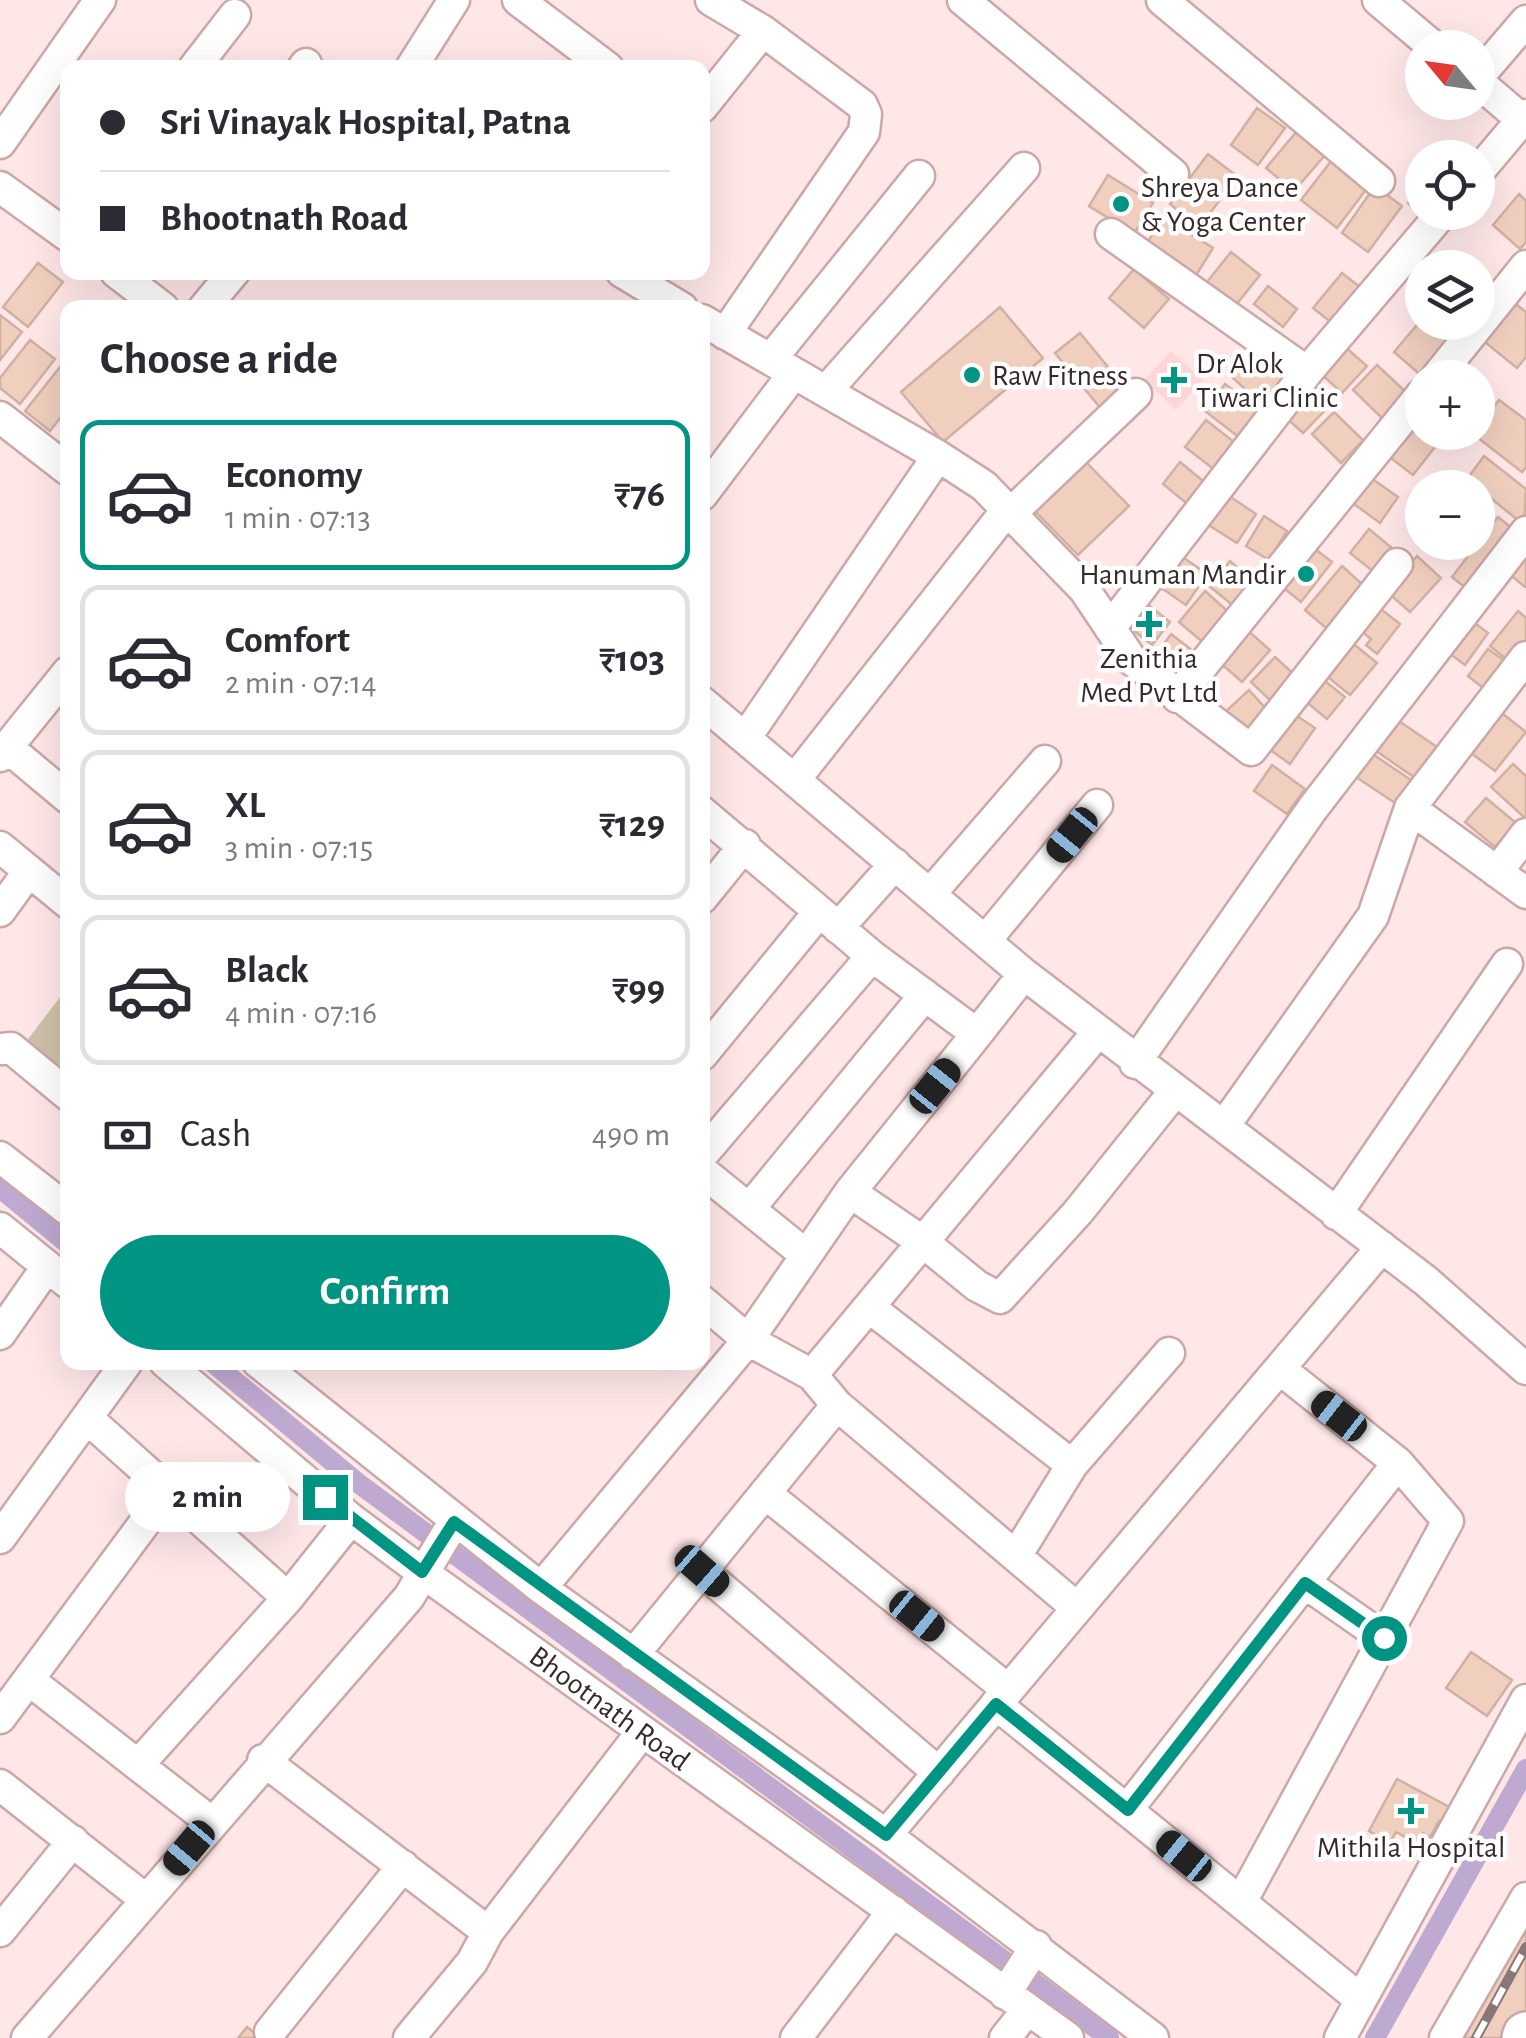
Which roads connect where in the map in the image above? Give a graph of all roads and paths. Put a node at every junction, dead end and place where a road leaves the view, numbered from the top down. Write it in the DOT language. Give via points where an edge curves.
graph roads {
  1 [pos="100,0"];
  2 [pos="454,0"];
  3 [pos="518,0"];
  4 [pos="711,0"];
  5 [pos="963,0"];
  6 [pos="1162,0"];
  7 [pos="1378,0"];
  8 [pos="235,15"];
  9 [pos="1526,21"];
  10 [pos="1414,30"];
  11 [pos="763,31"];
  12 [pos="1495,59"];
  13 [pos="200,60"];
  14 [pos="417,60"];
  15 [pos="597,60"];
  16 [pos="1495,94"];
  17 [pos="710,98"];
  18 [pos="1525,119"];
  19 [pos="0,144"];
  20 [pos="1495,153"];
  21 [pos="1024,168"];
  22 [pos="1173,174"];
  23 [pos="920,176"];
  24 [pos="1380,181"];
  25 [pos="0,187"];
  26 [pos="60,229"];
  27 [pos="1428,230"];
  28 [pos="1111,234"];
  29 [pos="1526,266"];
  30 [pos="134,280"];
  31 [pos="227,280"];
  32 [pos="635,280"];
  33 [pos="155,300"];
  34 [pos="211,300"];
  35 [pos="669,300"];
  36 [pos="714,327"];
  37 [pos="1450,360"];
  38 [pos="782,366"];
  39 [pos="1307,372"];
  40 [pos="826,391"];
  41 [pos="1136,394"];
  42 [pos="1405,415"];
  43 [pos="0,417"];
  44 [pos="938,456"];
  45 [pos="60,464"];
  46 [pos="710,483"];
  47 [pos="1009,512"];
  48 [pos="1526,532"];
  49 [pos="1397,564"];
  50 [pos="1110,628"];
  51 [pos="1526,658"];
  52 [pos="60,682"];
  53 [pos="1177,698"];
  54 [pos="710,709"];
  55 [pos="746,738"];
  56 [pos="4,751"];
  57 [pos="1045,761"];
  58 [pos="796,778"];
  59 [pos="60,792"];
  60 [pos="1096,805"];
  61 [pos="1410,808"];
  62 [pos="710,818"];
  63 [pos="1526,834"];
  64 [pos="745,845"];
  65 [pos="0,847"];
  66 [pos="894,864"];
  67 [pos="30,872"];
  68 [pos="1496,872"];
  69 [pos="710,888"];
  70 [pos="1526,893"];
  71 [pos="930,894"];
  72 [pos="60,896"];
  73 [pos="0,911"];
  74 [pos="828,920"];
  75 [pos="985,941"];
  76 [pos="872,956"];
  77 [pos="1507,964"];
  78 [pos="1024,974"];
  79 [pos="925,995"];
  80 [pos="1096,1033"];
  81 [pos="977,1034"];
  82 [pos="710,1046"];
  83 [pos="0,1049"];
  84 [pos="1135,1064"];
  85 [pos="60,1088"];
  86 [pos="1175,1091"];
  87 [pos="1224,1126"];
  88 [pos="710,1146"];
  89 [pos="0,1156"];
  90 [pos="710,1176"];
  91 [pos="850,1192"];
  92 [pos="60,1204"];
  93 [pos="750,1209"];
  94 [pos="1336,1214"];
  95 [pos="0,1228"];
  96 [pos="923,1242"];
  97 [pos="1382,1248"];
  98 [pos="806,1255"];
  99 [pos="58,1275"];
  100 [pos="710,1307"];
  101 [pos="869,1307"];
  102 [pos="0,1334"];
  103 [pos="748,1340"];
  104 [pos="1169,1353"];
  105 [pos="1280,1368"];
  106 [pos="1526,1369"];
  107 [pos="121,1370"];
  108 [pos="175,1370"];
  109 [pos="266,1370"];
  110 [pos="812,1375"];
  111 [pos="837,1405"];
  112 [pos="87,1418"];
  113 [pos="1398,1463"];
  114 [pos="1072,1465"];
  115 [pos="169,1490"];
  116 [pos="765,1493"];
  117 [pos="352,1519"];
  118 [pos="0,1538"];
  119 [pos="437,1548"];
  120 [pos="1016,1556"];
  121 [pos="702,1571"];
  122 [pos="1305,1583"];
  123 [pos="541,1588"];
  124 [pos="288,1598"];
  125 [pos="1077,1608"];
  126 [pos="1384,1638"];
  127 [pos="634,1655"];
  128 [pos="29,1680"];
  129 [pos="1002,1697"];
  130 [pos="1526,1700"];
  131 [pos="0,1718"];
  132 [pos="642,1732"];
  133 [pos="264,1760"];
  134 [pos="139,1764"];
  135 [pos="939,1772"];
  136 [pos="0,1785"];
  137 [pos="1128,1810"];
  138 [pos="211,1822"];
  139 [pos="886,1835"];
  140 [pos="74,1841"];
  141 [pos="403,1866"];
  142 [pos="1526,1898"];
  143 [pos="145,1899"];
  144 [pos="1241,1902"];
  145 [pos="893,1911"];
  146 [pos="0,1931"];
  147 [pos="488,1932"];
  148 [pos="1032,1951"];
  149 [pos="1014,1997"];
  150 [pos="1360,1999"];
  151 [pos="270,2032"];
  152 [pos="27,2038"];
  153 [pos="410,2038"];
  154 [pos="796,2038"];
  155 [pos="1005,2038"];
  156 [pos="1068,2038"];
  157 [pos="1153,2038"];
  158 [pos="1340,2038"];
  159 [pos="1446,2038"];
  1 -- 19 [label="street"];
  2 -- 14 [label="street"];
  3 -- 15 [label="street"];
  4 -- 11 [label="street"];
  5 -- 22 [label="street"];
  6 -- 24 [label="street"];
  7 -- 10 [label="street"];
  8 -- 13 [label="street"];
  9 -- 12 [label="street"];
  11 -- 17 [label="street"];
  11 -- 36 [label="street" via="862,105 867,124"];
  16 -- 18 [label="street"];
  18 -- 20 [label="street"];
  21 -- 40 [label="street"];
  23 -- 38 [label="street"];
  25 -- 26 [label="street"];
  27 -- 39 [label="street"];
  28 -- 39 [label="street"];
  29 -- 37 [label="street"];
  30 -- 33 [label="street"];
  31 -- 34 [label="street"];
  32 -- 35 [label="street"];
  36 -- 38 [label="street"];
  38 -- 40 [label="street"];
  38 -- 46 [label="street"];
  39 -- 50 [label="street"];
  40 -- 44 [label="street"];
  41 -- 47 [label="street"];
  42 -- 53 [label="street"];
  43 -- 45 [label="street"];
  44 -- 47 [label="street"];
  44 -- 55 [label="street"];
  47 -- 50 [label="street" via="1084,590"];
  47 -- 58 [label="street"];
  48 -- 84 [label="street" via="1313,808"];
  49 -- 53 [label="street" via="1251,750"];
  50 -- 53 [label="street" via="1131,660"];
  51 -- 61 [label="street"];
  52 -- 56 [label="street"];
  54 -- 55 [label="street"];
  55 -- 58 [label="street"];
  56 -- 59 [label="street"];
  57 -- 71 [label="street"];
  58 -- 66 [label="street"];
  60 -- 75 [label="street"];
  61 -- 68 [label="street"];
  61 -- 87 [label="street" via="1373,916"];
  62 -- 64 [label="street"];
  63 -- 68 [label="street"];
  64 -- 69 [label="street"];
  64 -- 74 [label="street"];
  65 -- 67 [label="street"];
  66 -- 71 [label="street"];
  66 -- 74 [label="street"];
  67 -- 72 [label="street"];
  67 -- 73 [label="street"];
  68 -- 70 [label="street"];
  71 -- 75 [label="street"];
  74 -- 76 [label="street"];
  74 -- 82 [label="street"];
  75 -- 78 [label="street"];
  76 -- 79 [label="street"];
  76 -- 88 [label="street"];
  77 -- 94 [label="street"];
  78 -- 80 [label="street"];
  78 -- 81 [label="street"];
  79 -- 81 [label="street"];
  79 -- 93 [label="street"];
  80 -- 84 [label="street"];
  80 -- 96 [label="street"];
  81 -- 91 [label="street"];
  83 -- 85 [label="street" via="11,1048"];
  84 -- 86 [label="street"];
  86 -- 87 [label="street"];
  86 -- 96 [label="street" via="1000,1298"];
  87 -- 94 [label="street"];
  89 -- 92 [label="street"];
  90 -- 93 [label="street"];
  91 -- 96 [label="street"];
  91 -- 98 [label="street"];
  93 -- 98 [label="street"];
  94 -- 97 [label="street"];
  95 -- 99 [label="street"];
  96 -- 101 [label="street"];
  97 -- 105 [label="street"];
  97 -- 106 [label="street"];
  98 -- 103 [label="street"];
  99 -- 102 [label="street"];
  100 -- 103 [label="street"];
  101 -- 110 [label="street"];
  101 -- 114 [label="street"];
  103 -- 110 [label="street"];
  103 -- 123 [label="street"];
  104 -- 114 [label="street"];
  105 -- 113 [label="street"];
  105 -- 125 [label="street"];
  107 -- 112 [label="street"];
  108 -- 117 [label="street, Bhootnath Road"];
  109 -- 119 [label="street, Bhootnath Road"];
  110 -- 111 [label="street"];
  111 -- 116 [label="street"];
  111 -- 120 [label="street"];
  112 -- 115 [label="street"];
  112 -- 118 [label="street"];
  113 -- 122 [label="street"];
  113 -- 126 [label="street" via="1448,1521"];
  114 -- 120 [label="street"];
  115 -- 124 [label="street"];
  115 -- 128 [label="street"];
  116 -- 121 [label="street"];
  116 -- 129 [label="street"];
  117 -- 119 [label="street, Bhootnath Road"];
  117 -- 124 [label="street"];
  119 -- 123 [label="street, Bhootnath Road"];
  119 -- 132 [label="street, Bhootnath Road"];
  119 -- 133 [label="street" via="409,1596"];
  120 -- 125 [label="street"];
  121 -- 127 [label="street"];
  121 -- 135 [label="street"];
  122 -- 126 [label="street"];
  122 -- 137 [label="street"];
  123 -- 127 [label="street, Bhootnath Road"];
  124 -- 134 [label="street"];
  125 -- 129 [label="street"];
  126 -- 144 [label="street"];
  127 -- 139 [label="street, Bhootnath Road"];
  128 -- 131 [label="street"];
  128 -- 134 [label="street"];
  129 -- 135 [label="street"];
  129 -- 137 [label="street"];
  130 -- 150 [label="street"];
  132 -- 145 [label="street, Bhootnath Road"];
  132 -- 147 [label="street"];
  133 -- 138 [label="street"];
  133 -- 141 [label="street"];
  134 -- 138 [label="street"];
  135 -- 139 [label="street"];
  136 -- 140 [label="street"];
  137 -- 144 [label="street"];
  138 -- 143 [label="street"];
  139 -- 148 [label="street, Bhootnath Road"];
  140 -- 143 [label="street"];
  140 -- 146 [label="street"];
  141 -- 147 [label="street"];
  141 -- 151 [label="street"];
  142 -- 159 [label="street"];
  143 -- 152 [label="street"];
  144 -- 150 [label="street"];
  145 -- 149 [label="street, Bhootnath Road"];
  145 -- 154 [label="street"];
  147 -- 153 [label="street"];
  148 -- 149 [label="street"];
  148 -- 157 [label="street, Bhootnath Road"];
  149 -- 155 [label="street"];
  149 -- 156 [label="street, Bhootnath Road"];
  150 -- 158 [label="street"];
}
